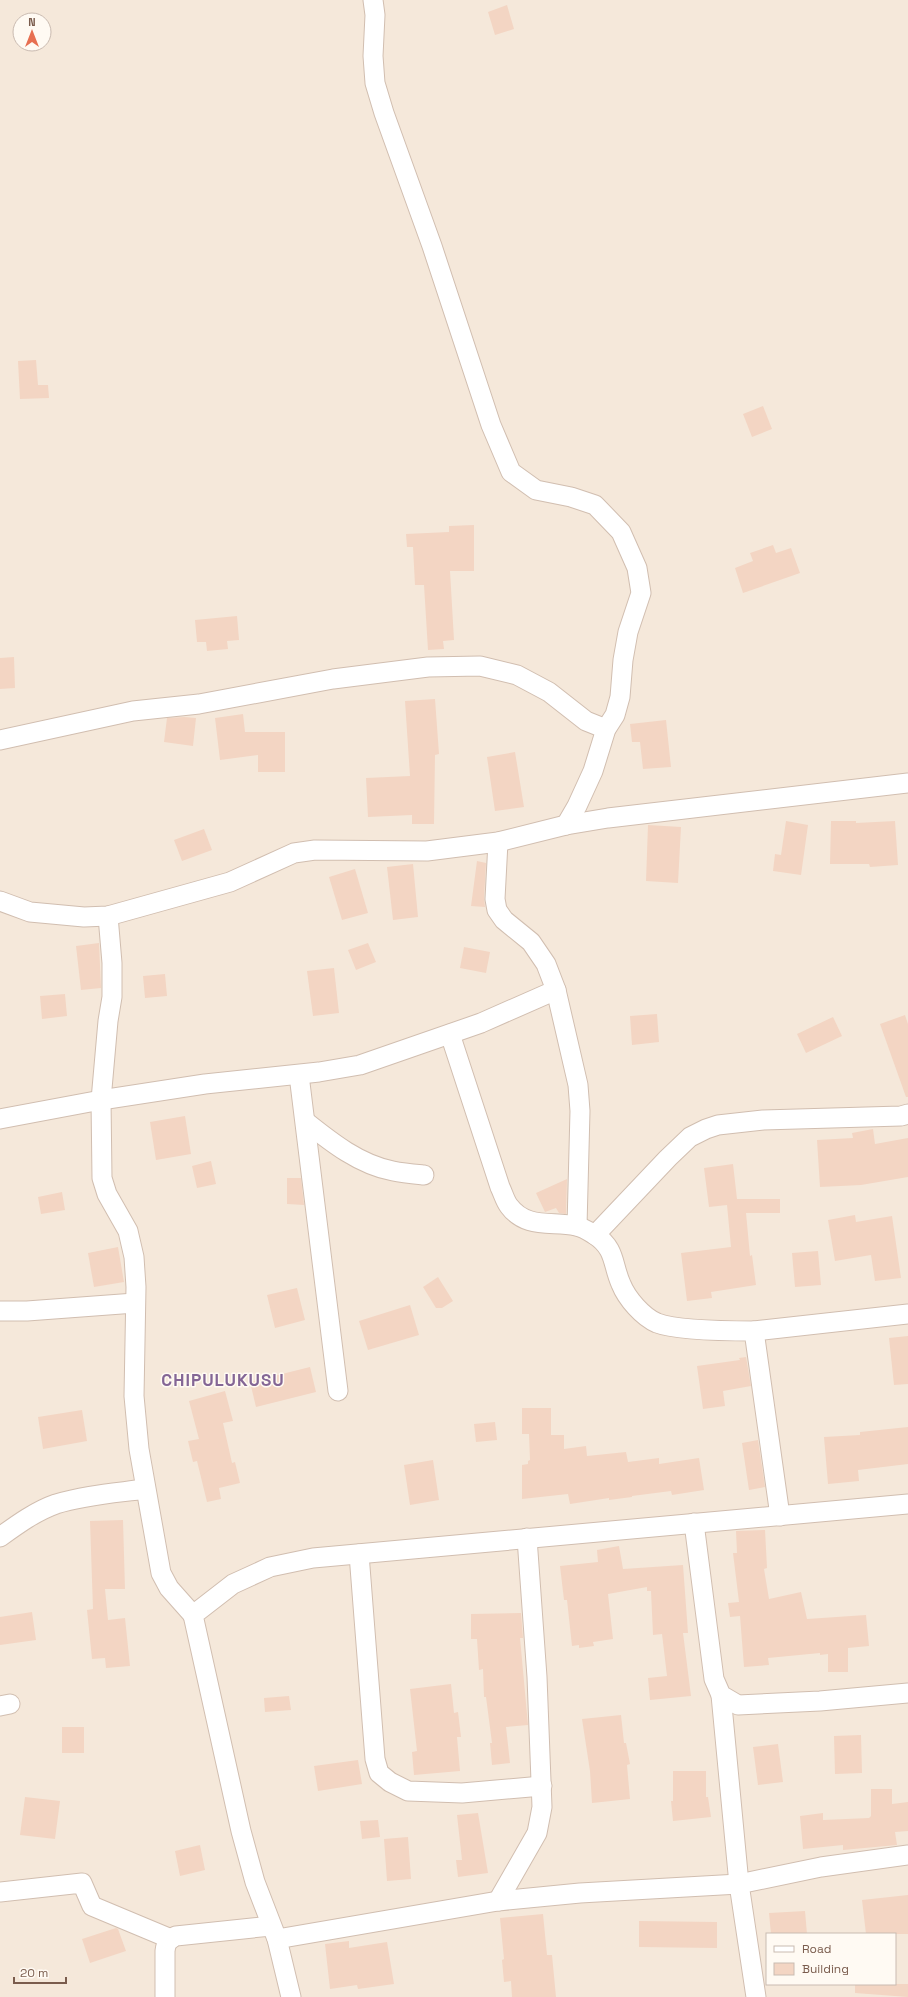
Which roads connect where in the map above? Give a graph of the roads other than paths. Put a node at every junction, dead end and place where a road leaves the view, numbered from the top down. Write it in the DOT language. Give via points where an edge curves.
graph roads {
  1 [pos="373,0"];
  2 [pos="606,729"];
  3 [pos="0,740"];
  4 [pos="908,783"];
  5 [pos="566,825"];
  6 [pos="498,842"];
  7 [pos="0,901"];
  8 [pos="108,916"];
  9 [pos="556,990"];
  10 [pos="450,1034"];
  11 [pos="299,1074"];
  12 [pos="101,1100"];
  13 [pos="908,1114"];
  14 [pos="0,1119"];
  15 [pos="306,1122"];
  16 [pos="424,1175"];
  17 [pos="577,1226"];
  18 [pos="595,1235"];
  19 [pos="135,1303"];
  20 [pos="0,1311"];
  21 [pos="908,1314"];
  22 [pos="754,1331"];
  23 [pos="338,1391"];
  24 [pos="145,1489"];
  25 [pos="908,1504"];
  26 [pos="780,1516"];
  27 [pos="694,1524"];
  28 [pos="0,1537"];
  29 [pos="527,1538"];
  30 [pos="359,1554"];
  31 [pos="193,1614"];
  32 [pos="908,1693"];
  33 [pos="721,1695"];
  34 [pos="542,1786"];
  35 [pos="908,1855"];
  36 [pos="739,1884"];
  37 [pos="0,1892"];
  38 [pos="498,1901"];
  39 [pos="274,1933"];
  40 [pos="170,1939"];
  41 [pos="165,1997"];
  42 [pos="291,1997"];
  43 [pos="756,1997"];
  1 -- 2 [label="street" via="375,83 491,425 511,472 536,490 572,497 595,506 621,532 637,568 641,592 628,632 620,697 615,715"];
  2 -- 3 [label="street" via="586,721 549,692 516,675 480,666 428,667 333,679 199,704 132,711"];
  2 -- 5 [label="street" via="593,771"];
  4 -- 5 [label="street"];
  5 -- 6 [label="street"];
  6 -- 8 [label="street" via="427,851 315,850 294,853 230,882"];
  6 -- 9 [label="street" via="495,899 497,910 504,920 531,942 546,964"];
  7 -- 8 [label="street" via="30,912"];
  8 -- 12 [label="street" via="112,997"];
  9 -- 10 [label="street"];
  9 -- 17 [label="street" via="578,1085 580,1111"];
  10 -- 11 [label="street" via="360,1065"];
  10 -- 17 [label="street" via="500,1187 509,1206 521,1218 532,1223"];
  11 -- 12 [label="street" via="205,1084"];
  11 -- 15 [label="street"];
  12 -- 14 [label="street"];
  12 -- 19 [label="street" via="102,1178 107,1194 128,1231 134,1257"];
  13 -- 18 [label="street" via="763,1120 706,1128 690,1137 668,1158"];
  15 -- 16 [label="street" via="331,1142 369,1163 393,1171"];
  15 -- 23 [label="street"];
  17 -- 18 [label="street"];
  18 -- 22 [label="street" via="610,1248 621,1284 648,1318 658,1324 674,1326"];
  19 -- 20 [label="street"];
  19 -- 24 [label="street" via="134,1396"];
  21 -- 22 [label="street"];
  22 -- 26 [label="street"];
  24 -- 28 [label="street" via="56,1504 26,1519"];
  24 -- 31 [label="street" via="161,1573 169,1588"];
  25 -- 26 [label="street"];
  26 -- 27 [label="street"];
  27 -- 29 [label="street"];
  27 -- 33 [label="street" via="714,1679"];
  29 -- 30 [label="street"];
  29 -- 34 [label="street"];
  30 -- 31 [label="street" via="313,1558 270,1567 233,1584"];
  30 -- 34 [label="street" via="375,1759 379,1772 390,1782 408,1791 462,1793"];
  31 -- 39 [label="street" via="241,1831"];
  32 -- 33 [label="street" via="738,1705"];
  33 -- 36 [label="street"];
  34 -- 38 [label="street" via="542,1807 537,1833"];
  35 -- 36 [label="street" via="820,1867"];
  36 -- 38 [label="street"];
  36 -- 43 [label="street"];
  37 -- 40 [label="street" via="82,1883 92,1906"];
  38 -- 39 [label="street"];
  39 -- 40 [label="street" via="176,1936"];
  39 -- 42 [label="street"];
  40 -- 41 [label="street" via="165,1951"];
}
